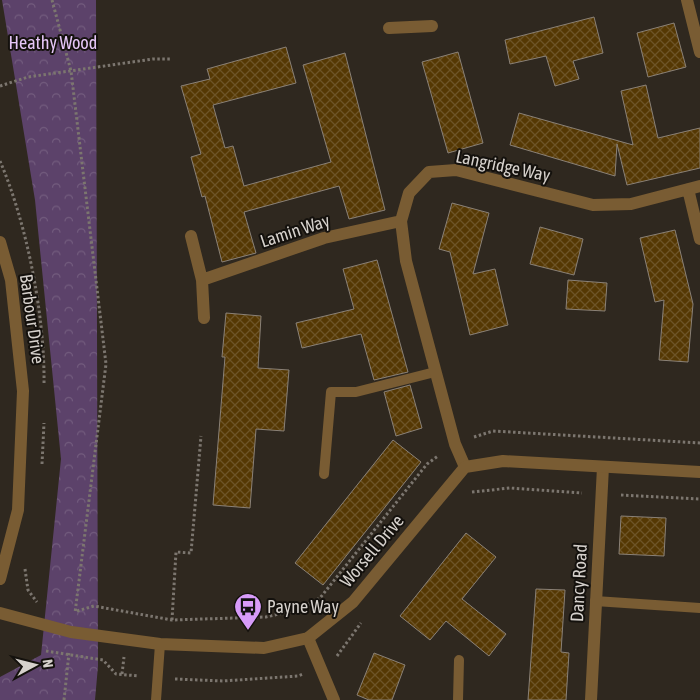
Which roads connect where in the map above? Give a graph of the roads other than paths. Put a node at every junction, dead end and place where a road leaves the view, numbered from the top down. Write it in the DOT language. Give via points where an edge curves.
graph roads {
  1 [pos="687,0"];
  2 [pos="432,26"];
  3 [pos="389,28"];
  4 [pos="700,52"];
  5 [pos="694,188"];
  6 [pos="401,221"];
  7 [pos="191,236"];
  8 [pos="700,239"];
  9 [pos="0,242"];
  10 [pos="202,280"];
  11 [pos="204,318"];
  12 [pos="435,372"];
  13 [pos="465,467"];
  14 [pos="603,467"];
  15 [pos="700,472"];
  16 [pos="324,474"];
  17 [pos="0,579"];
  18 [pos="595,601"];
  19 [pos="700,608"];
  20 [pos="0,613"];
  21 [pos="308,638"];
  22 [pos="160,644"];
  23 [pos="460,660"];
  24 [pos="156,700"];
  25 [pos="334,700"];
  26 [pos="458,700"];
  27 [pos="591,700"];
  1 -- 4 [label="street"];
  2 -- 3 [label="street"];
  5 -- 6 [label="street, Langridge Way" via="630,204 593,205 456,170 429,172 409,193"];
  5 -- 8 [label="street"];
  6 -- 10 [label="street, Lamin Way" via="324,238"];
  6 -- 12 [label="street, Langridge Way" via="406,262"];
  7 -- 10 [label="street"];
  9 -- 17 [label="street, Barbour Drive" via="11,280 24,391 18,510"];
  10 -- 11 [label="street"];
  12 -- 13 [label="street, Langridge Way" via="455,444"];
  12 -- 16 [label="lane" via="356,392 331,392"];
  13 -- 14 [label="street" via="503,461"];
  13 -- 21 [label="street, Worsell Drive" via="353,602"];
  14 -- 15 [label="street"];
  14 -- 18 [label="street, Dancy Road"];
  18 -- 19 [label="lane"];
  18 -- 27 [label="street, Dancy Road"];
  20 -- 22 [label="street, Worsell Drive" via="71,632"];
  21 -- 22 [label="street, Worsell Drive" via="264,648"];
  21 -- 25 [label="street"];
  22 -- 24 [label="lane"];
  23 -- 26 [label="lane"];
}
